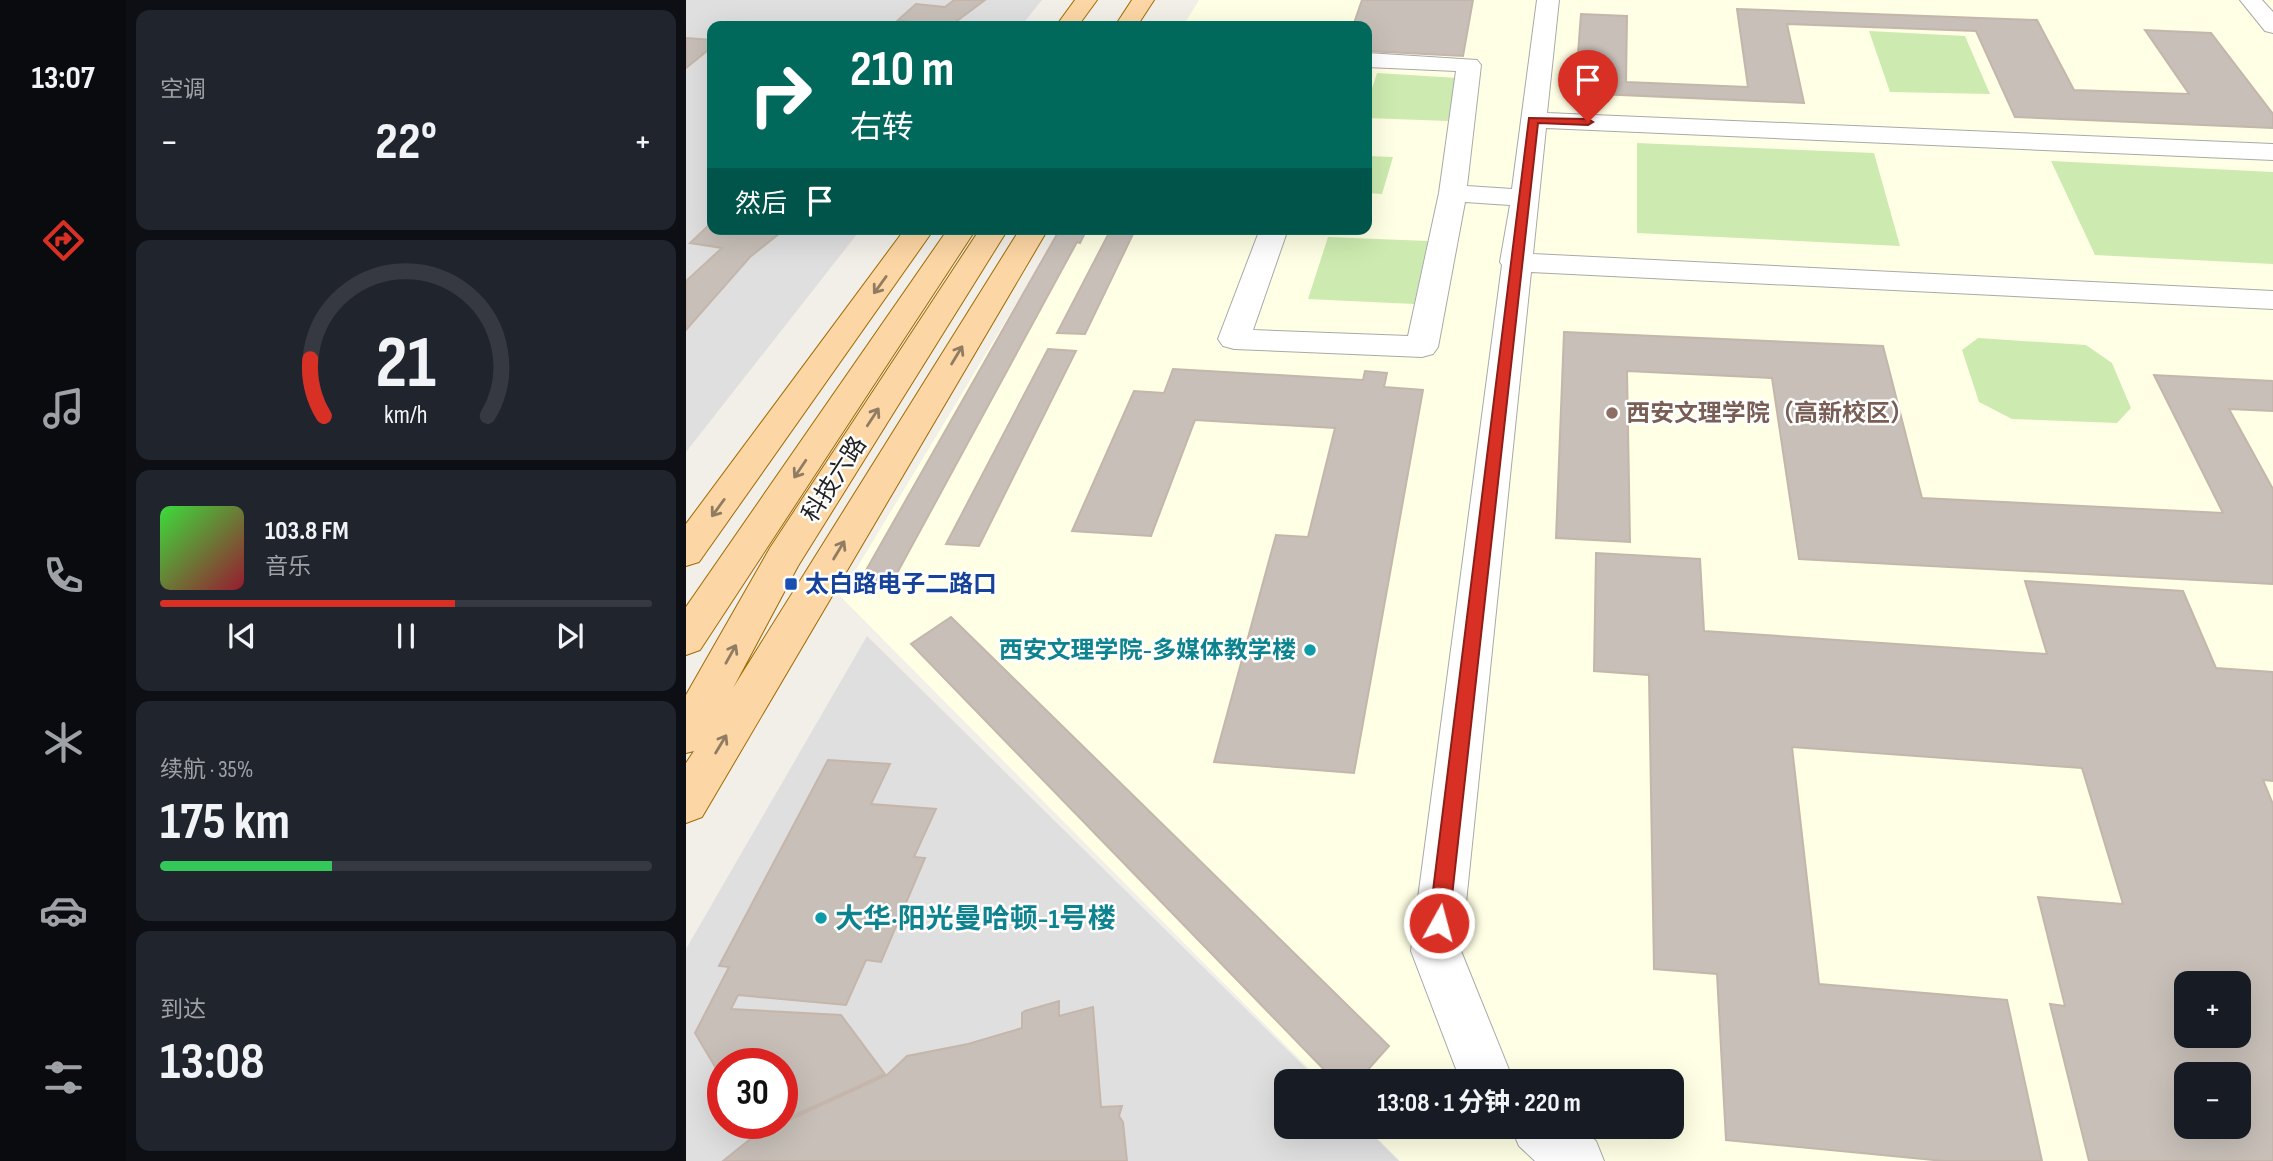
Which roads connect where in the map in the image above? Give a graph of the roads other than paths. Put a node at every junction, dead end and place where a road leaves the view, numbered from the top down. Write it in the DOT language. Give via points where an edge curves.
graph roads {
  1 [pos="1086,0"];
  2 [pos="1143,0"];
  3 [pos="1548,0"];
  4 [pos="1071,21"];
  5 [pos="1129,21"];
  6 [pos="1372,60"];
  7 [pos="1533,120"];
  8 [pos="2273,152"];
  9 [pos="1453,193"];
  10 [pos="1523,198"];
  11 [pos="916,235"];
  12 [pos="958,235"];
  13 [pos="990,235"];
  14 [pos="1030,235"];
  15 [pos="1273,235"];
  16 [pos="1516,262"];
  17 [pos="2273,300"];
  18 [pos="686,552"];
  19 [pos="686,639"];
  20 [pos="686,735"];
  21 [pos="686,803"];
  22 [pos="1483,1069"];
  23 [pos="1551,1139"];
  24 [pos="1576,1161"];
  1 -- 4 [label="main road"];
  2 -- 5 [label="main road"];
  3 -- 7 [label="street"];
  6 -- 9 [label="street" via="1469,65"];
  7 -- 8 [label="street"];
  7 -- 10 [label="street"];
  9 -- 10 [label="street"];
  9 -- 15 [label="street" via="1422,347 1234,339"];
  10 -- 16 [label="street"];
  11 -- 18 [label="main road, one-way"];
  12 -- 19 [label="main road, 科技六路, one-way"];
  20 -- 13 [label="main road, 科技六路, one-way" via="783,558"];
  21 -- 14 [label="main road, one-way"];
  16 -- 17 [label="street"];
  16 -- 22 [label="street" via="1436,951"];
  23 -- 24 [label="street"];
}
